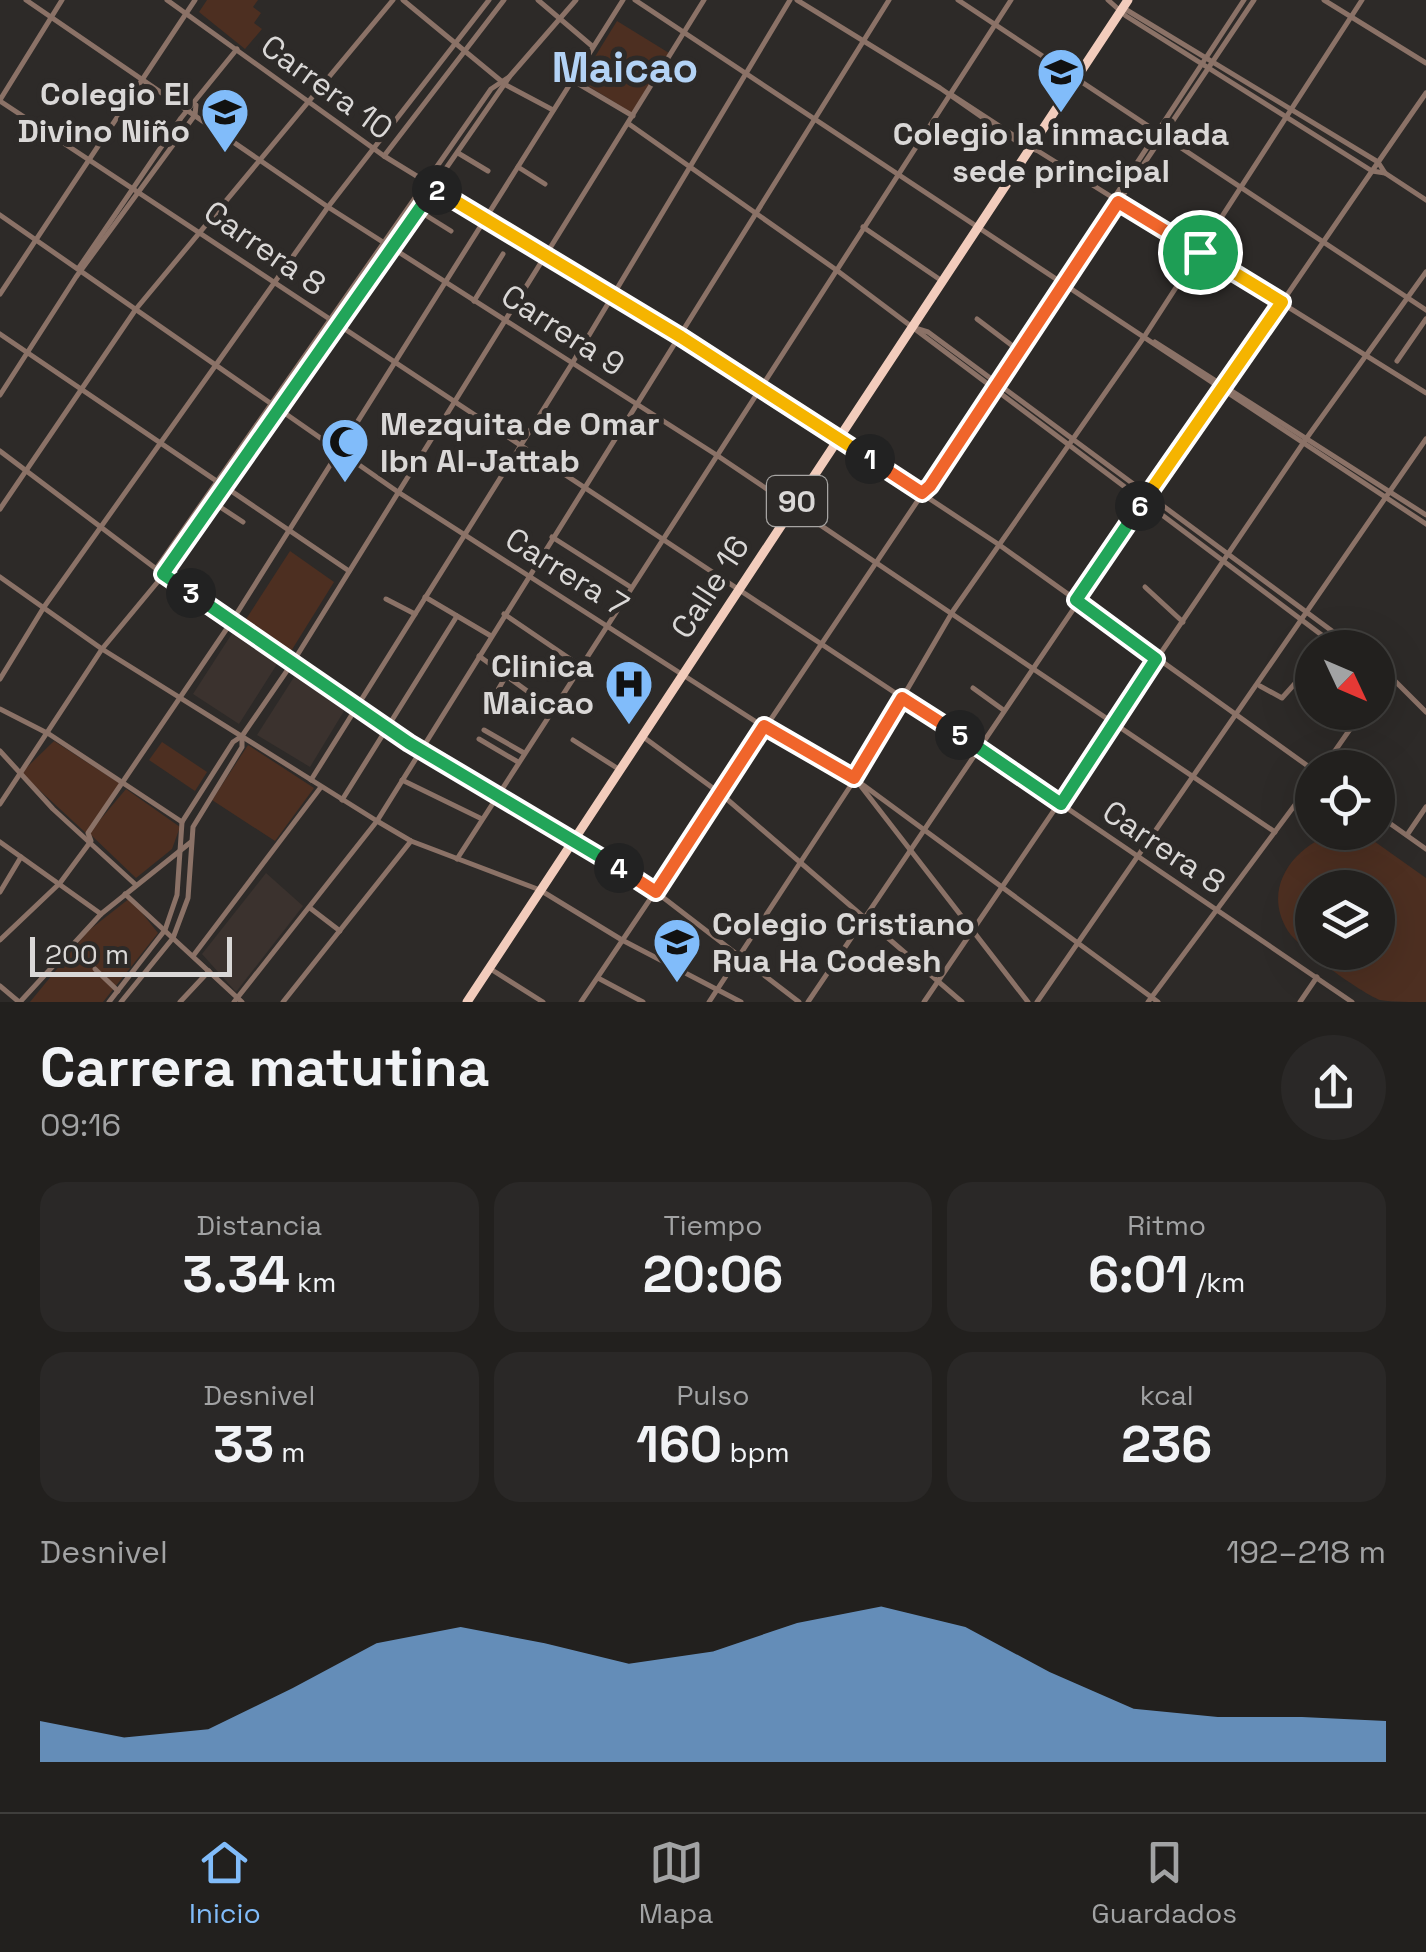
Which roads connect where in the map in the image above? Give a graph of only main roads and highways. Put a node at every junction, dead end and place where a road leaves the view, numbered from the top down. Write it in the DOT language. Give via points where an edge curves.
graph roads {
  1 [pos="1125,4"];
  2 [pos="467,1002"];
  1 -- 2 [label="highway, Calle 16 / 90"];
}
